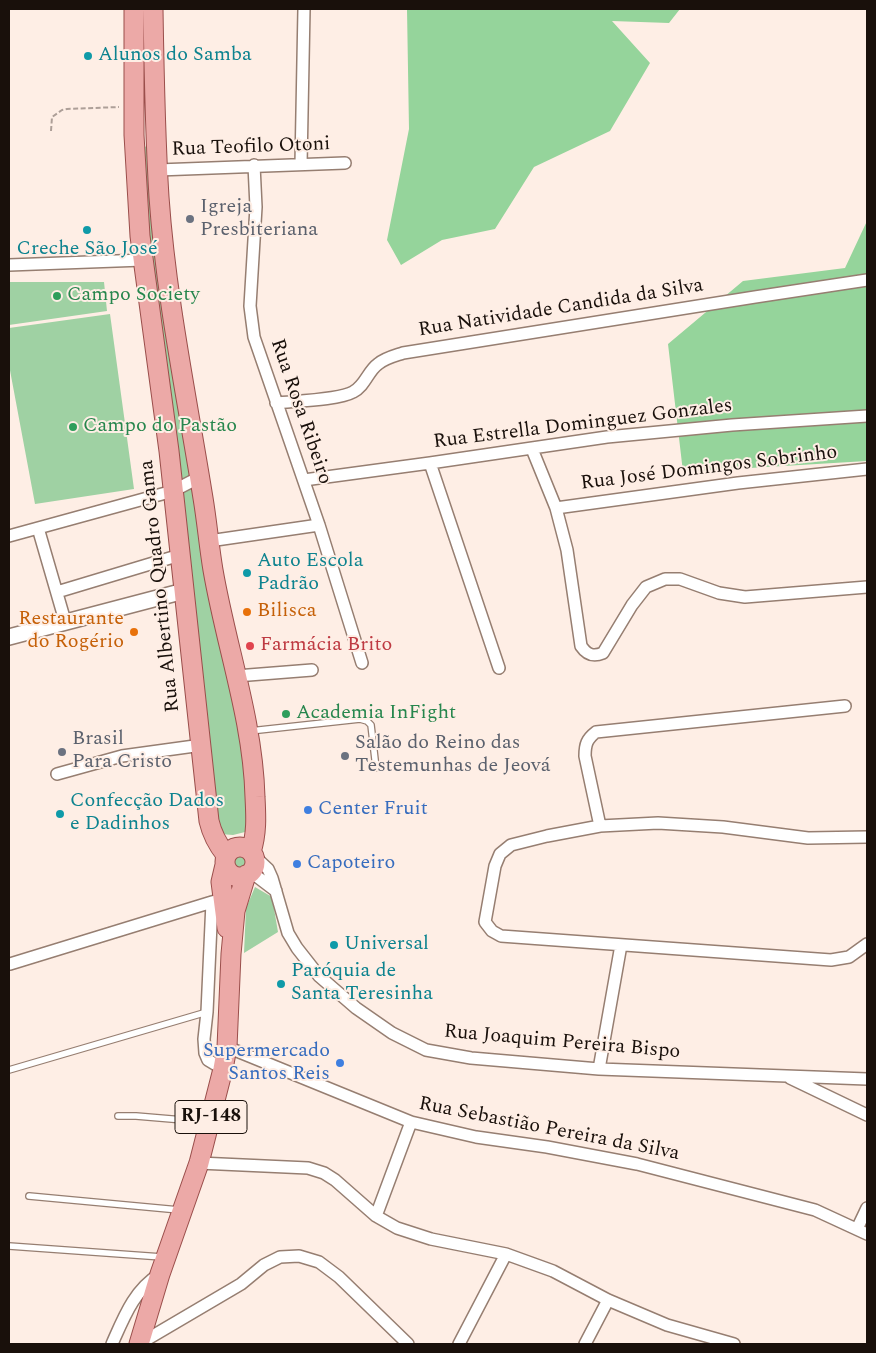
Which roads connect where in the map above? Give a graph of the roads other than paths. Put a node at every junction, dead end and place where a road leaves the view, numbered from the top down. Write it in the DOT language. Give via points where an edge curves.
graph roads {
  1 [pos="134,9"];
  2 [pos="153,9"];
  3 [pos="304,9"];
  4 [pos="134,135"];
  5 [pos="155,135"];
  6 [pos="345,162"];
  7 [pos="301,164"];
  8 [pos="254,166"];
  9 [pos="158,170"];
  10 [pos="144,260"];
  11 [pos="9,265"];
  12 [pos="867,280"];
  13 [pos="276,403"];
  14 [pos="867,416"];
  15 [pos="532,449"];
  16 [pos="430,463"];
  17 [pos="867,469"];
  18 [pos="200,478"];
  19 [pos="304,480"];
  20 [pos="172,491"];
  21 [pos="556,508"];
  22 [pos="319,525"];
  23 [pos="38,528"];
  24 [pos="9,536"];
  25 [pos="209,541"];
  26 [pos="180,555"];
  27 [pos="867,587"];
  28 [pos="184,591"];
  29 [pos="56,592"];
  30 [pos="65,622"];
  31 [pos="9,637"];
  32 [pos="362,663"];
  33 [pos="499,668"];
  34 [pos="312,670"];
  35 [pos="236,676"];
  36 [pos="845,706"];
  37 [pos="248,732"];
  38 [pos="202,745"];
  39 [pos="376,768"];
  40 [pos="57,774"];
  41 [pos="600,826"];
  42 [pos="256,828"];
  43 [pos="211,831"];
  44 [pos="867,837"];
  45 [pos="226,860"];
  46 [pos="250,864"];
  47 [pos="276,891"];
  48 [pos="217,901"];
  49 [pos="867,944"];
  50 [pos="621,945"];
  51 [pos="231,954"];
  52 [pos="10,964"];
  53 [pos="207,1012"];
  54 [pos="227,1047"];
  55 [pos="223,1069"];
  56 [pos="599,1069"];
  57 [pos="9,1070"];
  58 [pos="786,1076"];
  59 [pos="867,1079"];
  60 [pos="867,1115"];
  61 [pos="118,1116"];
  62 [pos="209,1122"];
  63 [pos="410,1122"];
  64 [pos="199,1163"];
  65 [pos="29,1196"];
  66 [pos="867,1208"];
  67 [pos="183,1211"];
  68 [pos="376,1216"];
  69 [pos="862,1232"];
  70 [pos="9,1246"];
  71 [pos="506,1254"];
  72 [pos="163,1266"];
  73 [pos="608,1300"];
  74 [pos="112,1344"];
  75 [pos="139,1344"];
  76 [pos="408,1344"];
  77 [pos="459,1344"];
  78 [pos="585,1344"];
  79 [pos="734,1344"];
  1 -- 4 [label="main road, Rua Albertino Quadro Gama"];
  2 -- 5 [label="main road, RJ-148"];
  3 -- 7 [label="street"];
  4 -- 5 [label="main road"];
  4 -- 10 [label="main road, Rua Albertino Quadro Gama" via="136,199"];
  5 -- 9 [label="main road, RJ-148"];
  6 -- 7 [label="street, Rua Teofilo Otoni"];
  7 -- 8 [label="street, Rua Teofilo Otoni"];
  8 -- 9 [label="street, Rua Teofilo Otoni"];
  8 -- 13 [label="street, Rua Rosa Ribeiro" via="256,216 250,306 254,337"];
  9 -- 18 [label="main road, RJ-148" via="170,289"];
  10 -- 11 [label="street"];
  10 -- 20 [label="main road, Rua Albertino Quadro Gama"];
  12 -- 13 [label="street, Rua Natividade Candida da Silva" via="403,354 377,364 365,382 353,392"];
  13 -- 19 [label="street, Rua Rosa Ribeiro"];
  14 -- 15 [label="street, Rua Estrella Dominguez Gonzales" via="616,436"];
  15 -- 16 [label="street, Rua Estrella Dominguez Gonzales"];
  15 -- 21 [label="street"];
  16 -- 19 [label="street, Rua Estrella Dominguez Gonzales"];
  16 -- 33 [label="street"];
  17 -- 21 [label="street, Rua José Domingos Sobrinho"];
  18 -- 20 [label="street"];
  18 -- 25 [label="main road, RJ-148"];
  19 -- 22 [label="street, Rua Rosa Ribeiro"];
  20 -- 23 [label="street"];
  20 -- 26 [label="main road, Rua Albertino Quadro Gama"];
  21 -- 27 [label="street" via="568,550 582,646 585,653 591,655 603,653 646,587 665,579 680,579 719,594 745,596"];
  22 -- 25 [label="street"];
  22 -- 32 [label="street, Rua Rosa Ribeiro"];
  23 -- 24 [label="street"];
  23 -- 29 [label="street"];
  25 -- 35 [label="main road, RJ-148"];
  26 -- 28 [label="main road, Rua Albertino Quadro Gama"];
  26 -- 29 [label="street"];
  28 -- 30 [label="street"];
  28 -- 38 [label="main road, Rua Albertino Quadro Gama"];
  29 -- 30 [label="street"];
  30 -- 31 [label="street"];
  34 -- 35 [label="street"];
  35 -- 37 [label="main road, RJ-148"];
  36 -- 41 [label="street" via="596,732 588,738 585,756"];
  37 -- 39 [label="lane" via="360,719 371,726"];
  37 -- 42 [label="main road, RJ-148" via="254,769"];
  38 -- 40 [label="street" via="122,756"];
  38 -- 43 [label="main road, Rua Albertino Quadro Gama"];
  41 -- 44 [label="street" via="658,823 808,838"];
  41 -- 50 [label="street" via="511,845 500,854 485,922 501,936"];
  42 -- 43 [label="main road" via="242,838 234,839 220,837"];
  42 -- 46 [label="main road, RJ-148"];
  43 -- 45 [label="main road, Rua Albertino Quadro Gama"];
  45 -- 46 [label="main road" via="228,871 240,877"];
  45 -- 46 [label="main road" via="231,850 245,848"];
  45 -- 48 [label="main road"];
  46 -- 47 [label="street"];
  46 -- 47 [label="street, Rua Joaquim Pereira Bispo" via="268,868"];
  46 -- 51 [label="main road, RJ-148" via="236,904"];
  47 -- 56 [label="street, Rua Joaquim Pereira Bispo" via="288,933 314,969 356,1008 392,1033 426,1050 471,1058"];
  48 -- 51 [label="main road"];
  48 -- 52 [label="street"];
  48 -- 53 [label="street"];
  49 -- 50 [label="street" via="849,957 831,960"];
  50 -- 56 [label="street"];
  51 -- 54 [label="main road, RJ-148"];
  53 -- 55 [label="street" via="205,1053 208,1060"];
  53 -- 57 [label="lane"];
  54 -- 55 [label="main road, RJ-148"];
  54 -- 63 [label="street, Rua Sebastião Pereira da Silva"];
  55 -- 62 [label="main road, RJ-148"];
  56 -- 58 [label="street, Rua Joaquim Pereira Bispo"];
  58 -- 59 [label="street"];
  58 -- 60 [label="street, Rua Joaquim Pereira Bispo"];
  61 -- 62 [label="lane"];
  62 -- 64 [label="main road, RJ-148"];
  63 -- 68 [label="street"];
  63 -- 69 [label="street, Rua Sebastião Pereira da Silva" via="476,1137 637,1164 815,1210"];
  64 -- 67 [label="main road, RJ-148"];
  64 -- 68 [label="street" via="308,1168 335,1180"];
  65 -- 67 [label="lane"];
  66 -- 69 [label="street"];
  67 -- 72 [label="main road, RJ-148"];
  68 -- 71 [label="street" via="397,1228 431,1239"];
  70 -- 72 [label="lane"];
  71 -- 73 [label="street" via="553,1272"];
  71 -- 77 [label="street"];
  72 -- 74 [label="street, RJ-148" via="128,1308"];
  72 -- 75 [label="main road, RJ-148"];
  73 -- 78 [label="street"];
  73 -- 79 [label="street" via="667,1325"];
  75 -- 76 [label="street" via="241,1284 264,1265 280,1257 299,1256 319,1262 339,1277"];
}
